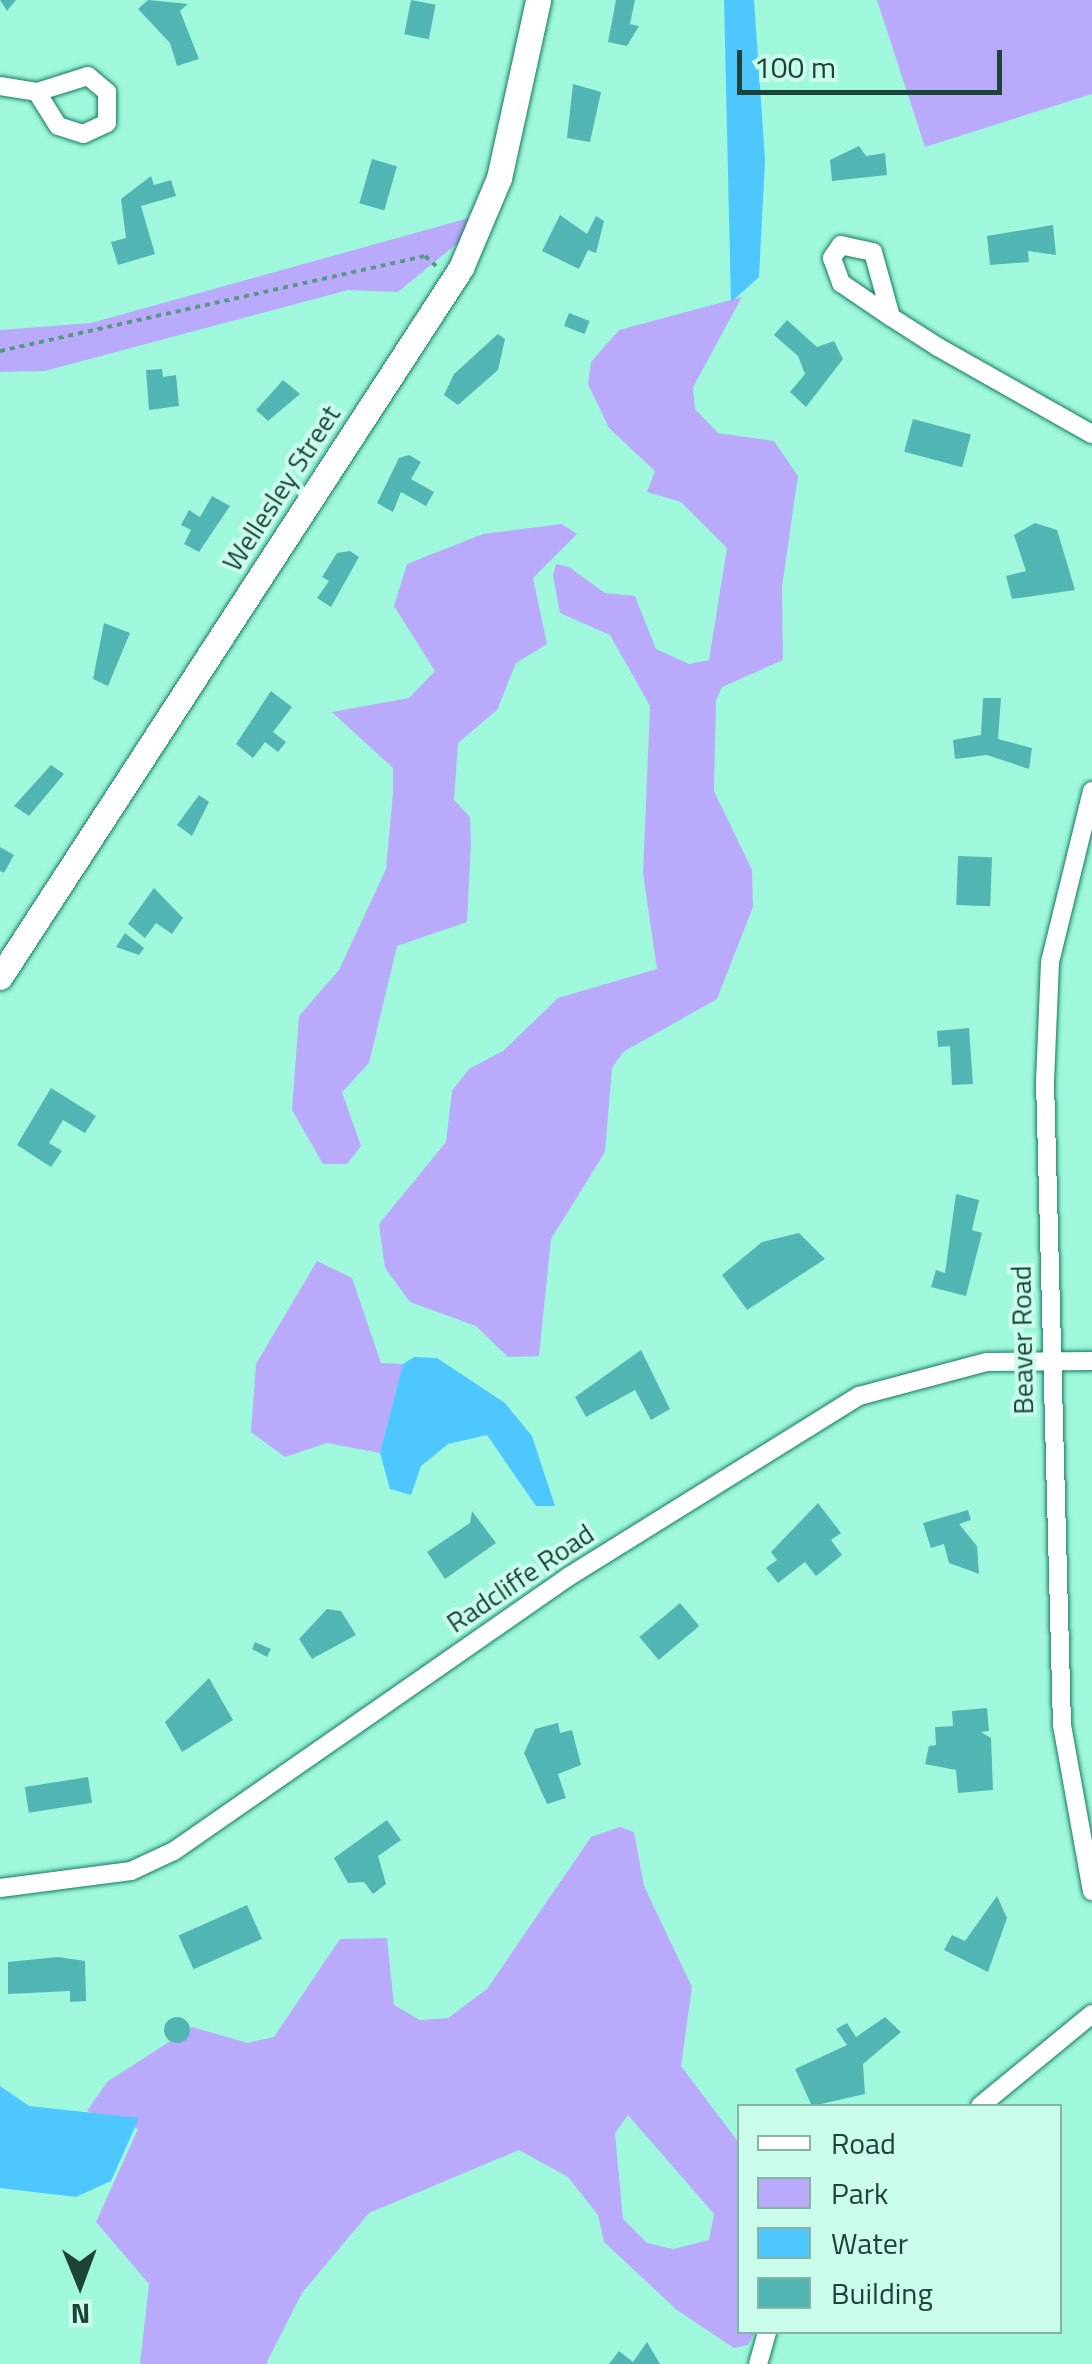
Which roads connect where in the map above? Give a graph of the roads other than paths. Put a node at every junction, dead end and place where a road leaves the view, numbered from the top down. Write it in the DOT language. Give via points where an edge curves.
graph roads {
  1 [pos="538,0"];
  2 [pos="0,86"];
  3 [pos="38,92"];
  4 [pos="891,317"];
  5 [pos="1092,434"];
  6 [pos="1092,791"];
  7 [pos="0,977"];
  8 [pos="1092,1360"];
  9 [pos="1050,1361"];
  10 [pos="0,1888"];
  11 [pos="1092,1891"];
  12 [pos="1092,2014"];
  13 [pos="982,2104"];
  14 [pos="766,2334"];
  15 [pos="758,2364"];
  1 -- 7 [label="main road, Wellesley Street" via="499,178 453,281"];
  2 -- 3 [label="street"];
  4 -- 5 [label="street"];
  6 -- 9 [label="street, Beaver Road" via="1045,995"];
  8 -- 9 [label="street, Radcliffe Road"];
  9 -- 10 [label="street, Radcliffe Road" via="987,1362 859,1396 584,1567 174,1851 131,1871"];
  9 -- 11 [label="street, Beaver Road" via="1062,1725"];
  12 -- 13 [label="street"];
  14 -- 15 [label="street"];
}
